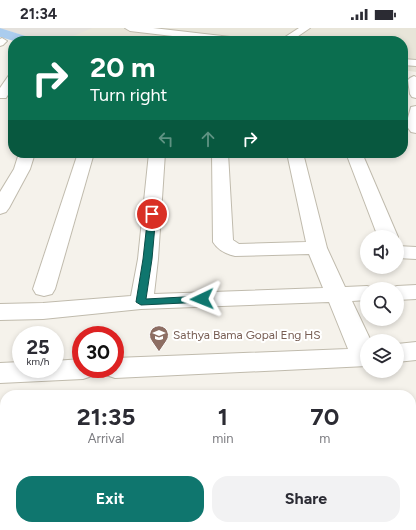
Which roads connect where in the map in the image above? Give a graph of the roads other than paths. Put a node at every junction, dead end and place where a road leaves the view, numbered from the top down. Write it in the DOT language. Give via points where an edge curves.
graph roads {
  1 [pos="130,28"];
  2 [pos="305,28"];
  3 [pos="164,30"];
  4 [pos="205,36"];
  5 [pos="292,36"];
  6 [pos="414,80"];
  7 [pos="416,94"];
  8 [pos="416,110"];
  9 [pos="411,126"];
  10 [pos="25,158"];
  11 [pos="84,158"];
  12 [pos="157,158"];
  13 [pos="220,158"];
  14 [pos="296,158"];
  15 [pos="356,158"];
  16 [pos="0,208"];
  17 [pos="385,230"];
  18 [pos="317,248"];
  19 [pos="404,252"];
  20 [pos="416,253"];
  21 [pos="44,289"];
  22 [pos="416,292"];
  23 [pos="360,293"];
  24 [pos="404,293"];
  25 [pos="338,294"];
  26 [pos="141,302"];
  27 [pos="0,312"];
  28 [pos="360,344"];
  29 [pos="416,351"];
  30 [pos="404,353"];
  31 [pos="360,357"];
  32 [pos="124,368"];
  33 [pos="72,369"];
  34 [pos="0,372"];
  1 -- 3 [label="street"];
  2 -- 5 [label="street"];
  3 -- 4 [label="street"];
  6 -- 7 [label="street"];
  8 -- 9 [label="street"];
  10 -- 16 [label="street"];
  11 -- 21 [label="street"];
  12 -- 26 [label="street" via="148,259"];
  13 -- 18 [label="street" via="223,242 235,250"];
  14 -- 18 [label="street"];
  15 -- 17 [label="street"];
  18 -- 25 [label="street"];
  19 -- 20 [label="street"];
  22 -- 24 [label="street"];
  23 -- 25 [label="street"];
  25 -- 26 [label="street"];
  25 -- 28 [label="street"];
  26 -- 27 [label="street" via="44,311"];
  29 -- 30 [label="street"];
  31 -- 32 [label="street"];
  33 -- 34 [label="street"];
}
